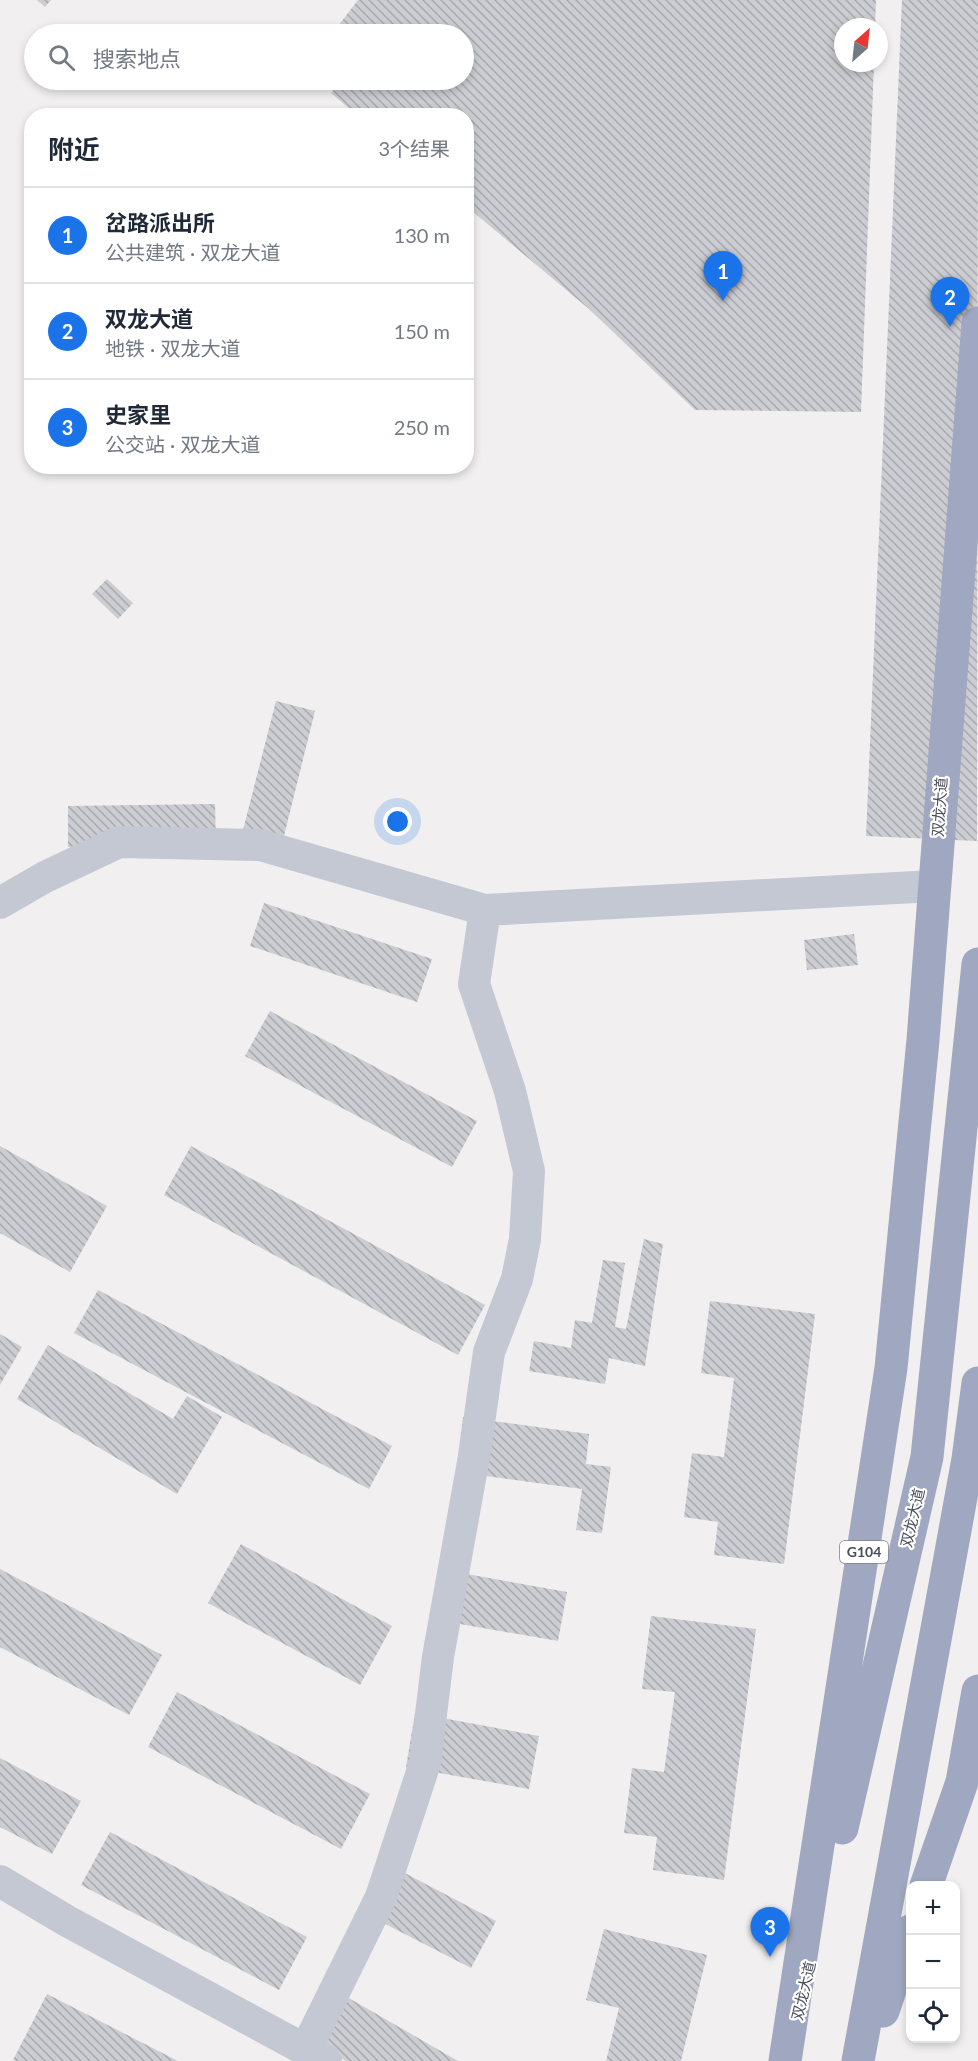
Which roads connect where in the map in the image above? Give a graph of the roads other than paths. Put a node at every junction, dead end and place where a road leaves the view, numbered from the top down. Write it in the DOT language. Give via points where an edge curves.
graph roads {
  1 [pos="978,323"];
  2 [pos="934,886"];
  3 [pos="0,903"];
  4 [pos="485,910"];
  5 [pos="978,964"];
  6 [pos="978,1383"];
  7 [pos="978,1691"];
  8 [pos="0,1881"];
  9 [pos="928,1881"];
  10 [pos="909,1935"];
  11 [pos="316,2056"];
  12 [pos="787,2061"];
  13 [pos="858,2061"];
  14 [pos="866,2061"];
  1 -- 2 [label="highway, 双龙大道 / G104"];
  2 -- 4 [label="street"];
  2 -- 12 [label="highway, 双龙大道 / G104" via="891,1368"];
  3 -- 4 [label="street" via="119,842 260,845"];
  4 -- 11 [label="street" via="474,984 510,1091 530,1171 525,1239 518,1279 489,1352 438,1657 425,1762 381,1897"];
  5 -- 12 [label="highway, 双龙大道 / G104" via="927,1457"];
  6 -- 13 [label="highway" via="968,1459"];
  7 -- 9 [label="highway" via="962,1782"];
  8 -- 11 [label="street"];
  10 -- 14 [label="highway"];
}
